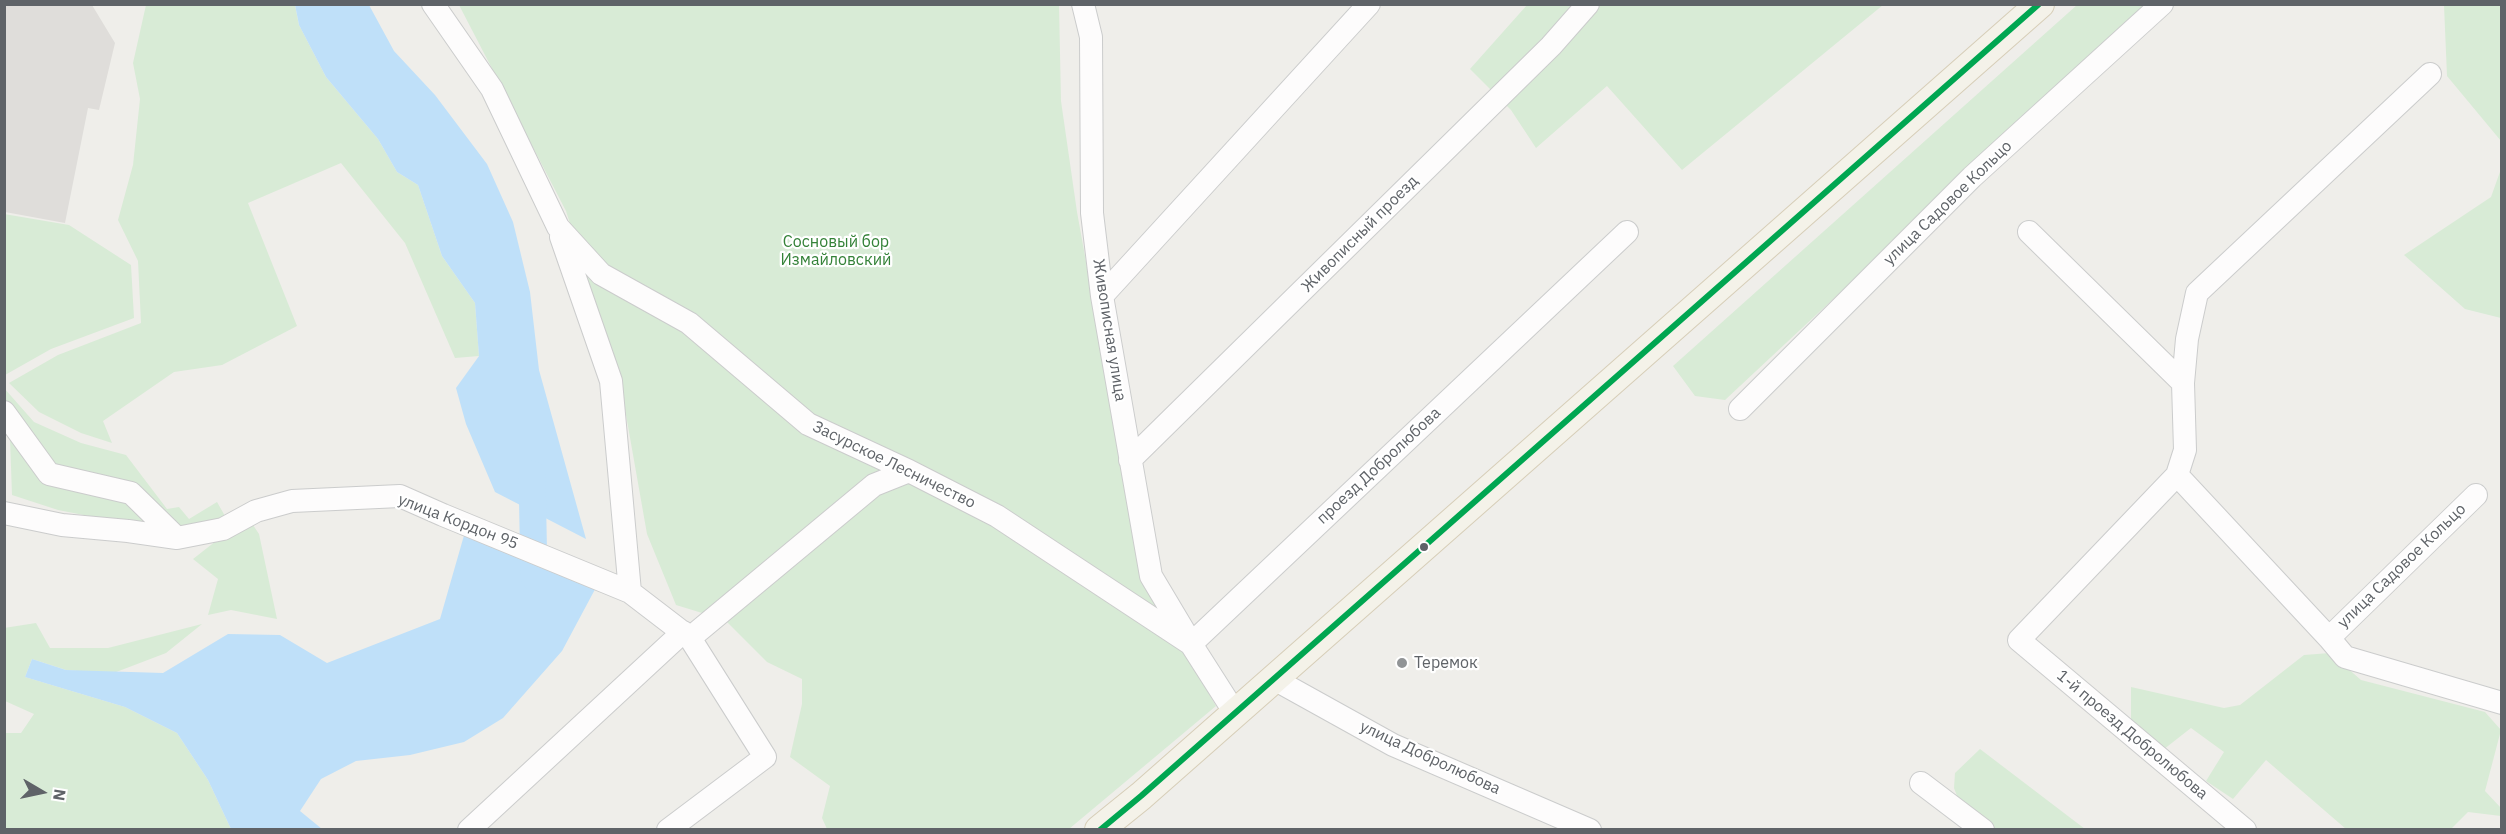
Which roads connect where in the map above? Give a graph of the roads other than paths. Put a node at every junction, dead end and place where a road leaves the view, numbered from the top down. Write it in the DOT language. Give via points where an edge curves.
graph roads {
  1 [pos="433,4"];
  2 [pos="1083,4"];
  3 [pos="1099,4"];
  4 [pos="1370,4"];
  5 [pos="1588,4"];
  6 [pos="2040,4"];
  7 [pos="2162,4"];
  8 [pos="1091,37"];
  9 [pos="2430,74"];
  10 [pos="558,227"];
  11 [pos="1627,232"];
  12 [pos="2029,232"];
  13 [pos="1102,296"];
  14 [pos="2183,383"];
  15 [pos="1740,409"];
  16 [pos="4,412"];
  17 [pos="1130,460"];
  18 [pos="909,471"];
  19 [pos="2177,475"];
  20 [pos="2476,495"];
  21 [pos="4,513"];
  22 [pos="177,538"];
  23 [pos="630,592"];
  24 [pos="686,635"];
  25 [pos="2329,638"];
  26 [pos="1191,644"];
  27 [pos="1274,679"];
  28 [pos="2502,703"];
  29 [pos="1235,713"];
  30 [pos="1921,783"];
  31 [pos="469,830"];
  32 [pos="668,830"];
  33 [pos="1099,830"];
  34 [pos="1590,830"];
  35 [pos="1983,830"];
  36 [pos="2245,830"];
  1 -- 10 [label="street, Засурское Лесничество" via="492,89"];
  2 -- 8 [label="street, Живописная улица"];
  3 -- 8 [label="street"];
  4 -- 13 [label="street"];
  5 -- 17 [label="street, Живописный проезд" via="1534,62"];
  6 -- 27 [label="main road"];
  7 -- 15 [label="street, улица Садовое Кольцо" via="1972,177"];
  8 -- 13 [label="street, Живописная улица" via="1092,213"];
  9 -- 14 [label="street" via="2197,292"];
  10 -- 18 [label="street, Засурское Лесничество" via="601,274 690,323 808,424"];
  10 -- 23 [label="street" via="611,381"];
  11 -- 26 [label="street, проезд Добролюбова"];
  12 -- 14 [label="street"];
  13 -- 17 [label="street, Живописная улица"];
  14 -- 19 [label="street" via="2185,450"];
  16 -- 22 [label="street" via="49,474 131,493"];
  17 -- 26 [label="street, Живописная улица" via="1151,576"];
  18 -- 24 [label="street" via="874,485"];
  18 -- 26 [label="street, Засурское Лесничество" via="997,516"];
  19 -- 25 [label="street, улица Садовое Кольцо"];
  19 -- 36 [label="street, 1-й проезд Добролюбова" via="2019,640"];
  20 -- 25 [label="street, улица Садовое Кольцо"];
  21 -- 22 [label="street, улица Кордон 95" via="62,525"];
  22 -- 23 [label="street, улица Кордон 95" via="223,529 256,511 292,501 400,496"];
  23 -- 24 [label="street, улица Кордон 95"];
  24 -- 31 [label="street"];
  24 -- 32 [label="street, улица Кордон 95" via="765,757"];
  25 -- 28 [label="street, улица Садовое Кольцо" via="2345,657"];
  26 -- 29 [label="street"];
  27 -- 29 [label="main road"];
  27 -- 34 [label="street, улица Добролюбова" via="1394,745"];
  29 -- 33 [label="main road"];
  30 -- 35 [label="street"];
}
